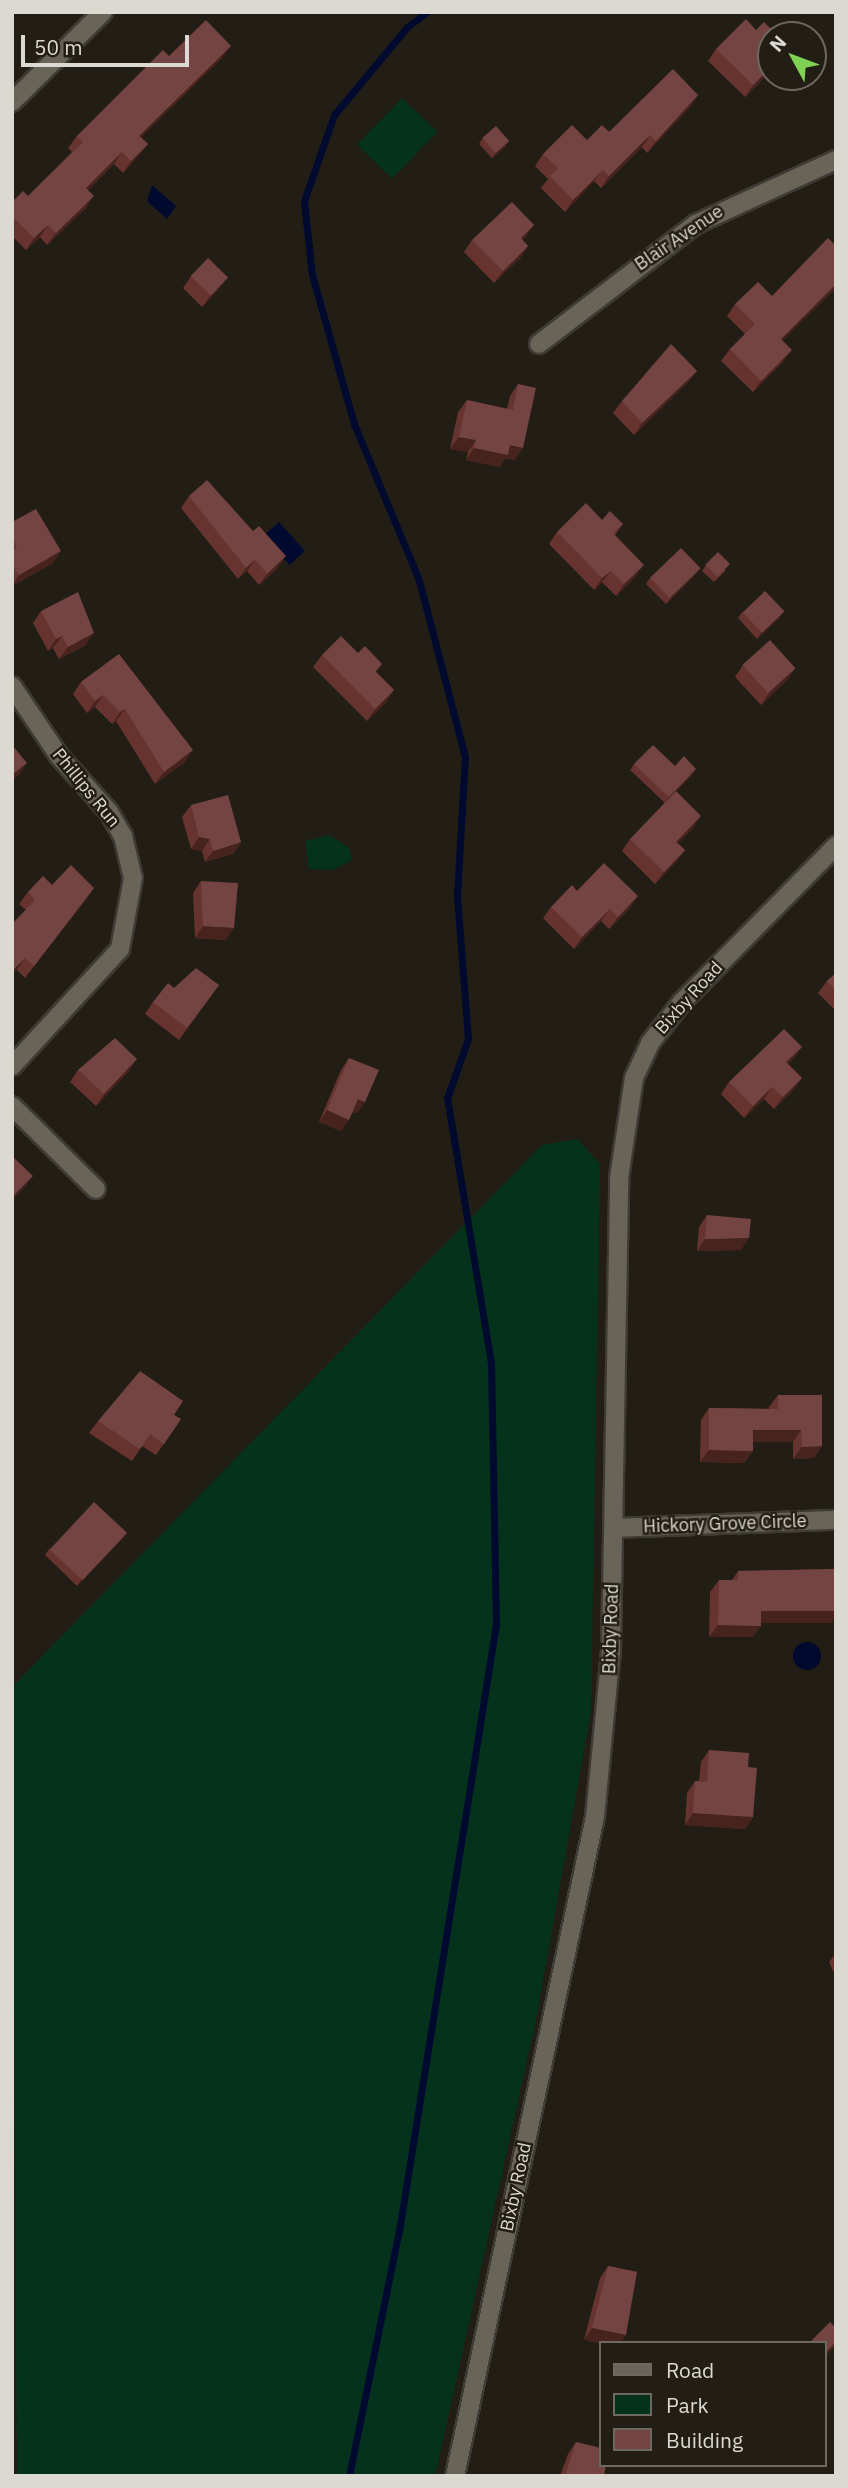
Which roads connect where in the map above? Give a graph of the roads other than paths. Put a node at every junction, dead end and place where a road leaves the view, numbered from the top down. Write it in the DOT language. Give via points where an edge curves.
graph roads {
  1 [pos="103,12"];
  2 [pos="12,102"];
  3 [pos="836,160"];
  4 [pos="539,344"];
  5 [pos="12,687"];
  6 [pos="836,846"];
  7 [pos="12,1066"];
  8 [pos="12,1106"];
  9 [pos="96,1189"];
  10 [pos="836,1520"];
  11 [pos="615,1528"];
  12 [pos="455,2476"];
  1 -- 2 [label="street"];
  3 -- 4 [label="street, Blair Avenue" via="696,224"];
  5 -- 7 [label="street, Phillips Run" via="59,756 109,812 123,836 133,878 129,922 115,955"];
  6 -- 11 [label="street, Bixby Road" via="681,1003 650,1043 634,1078 619,1178"];
  8 -- 9 [label="street"];
  10 -- 11 [label="street, Hickory Grove Circle"];
  11 -- 12 [label="street, Bixby Road" via="608,1698 595,1817"];
}
